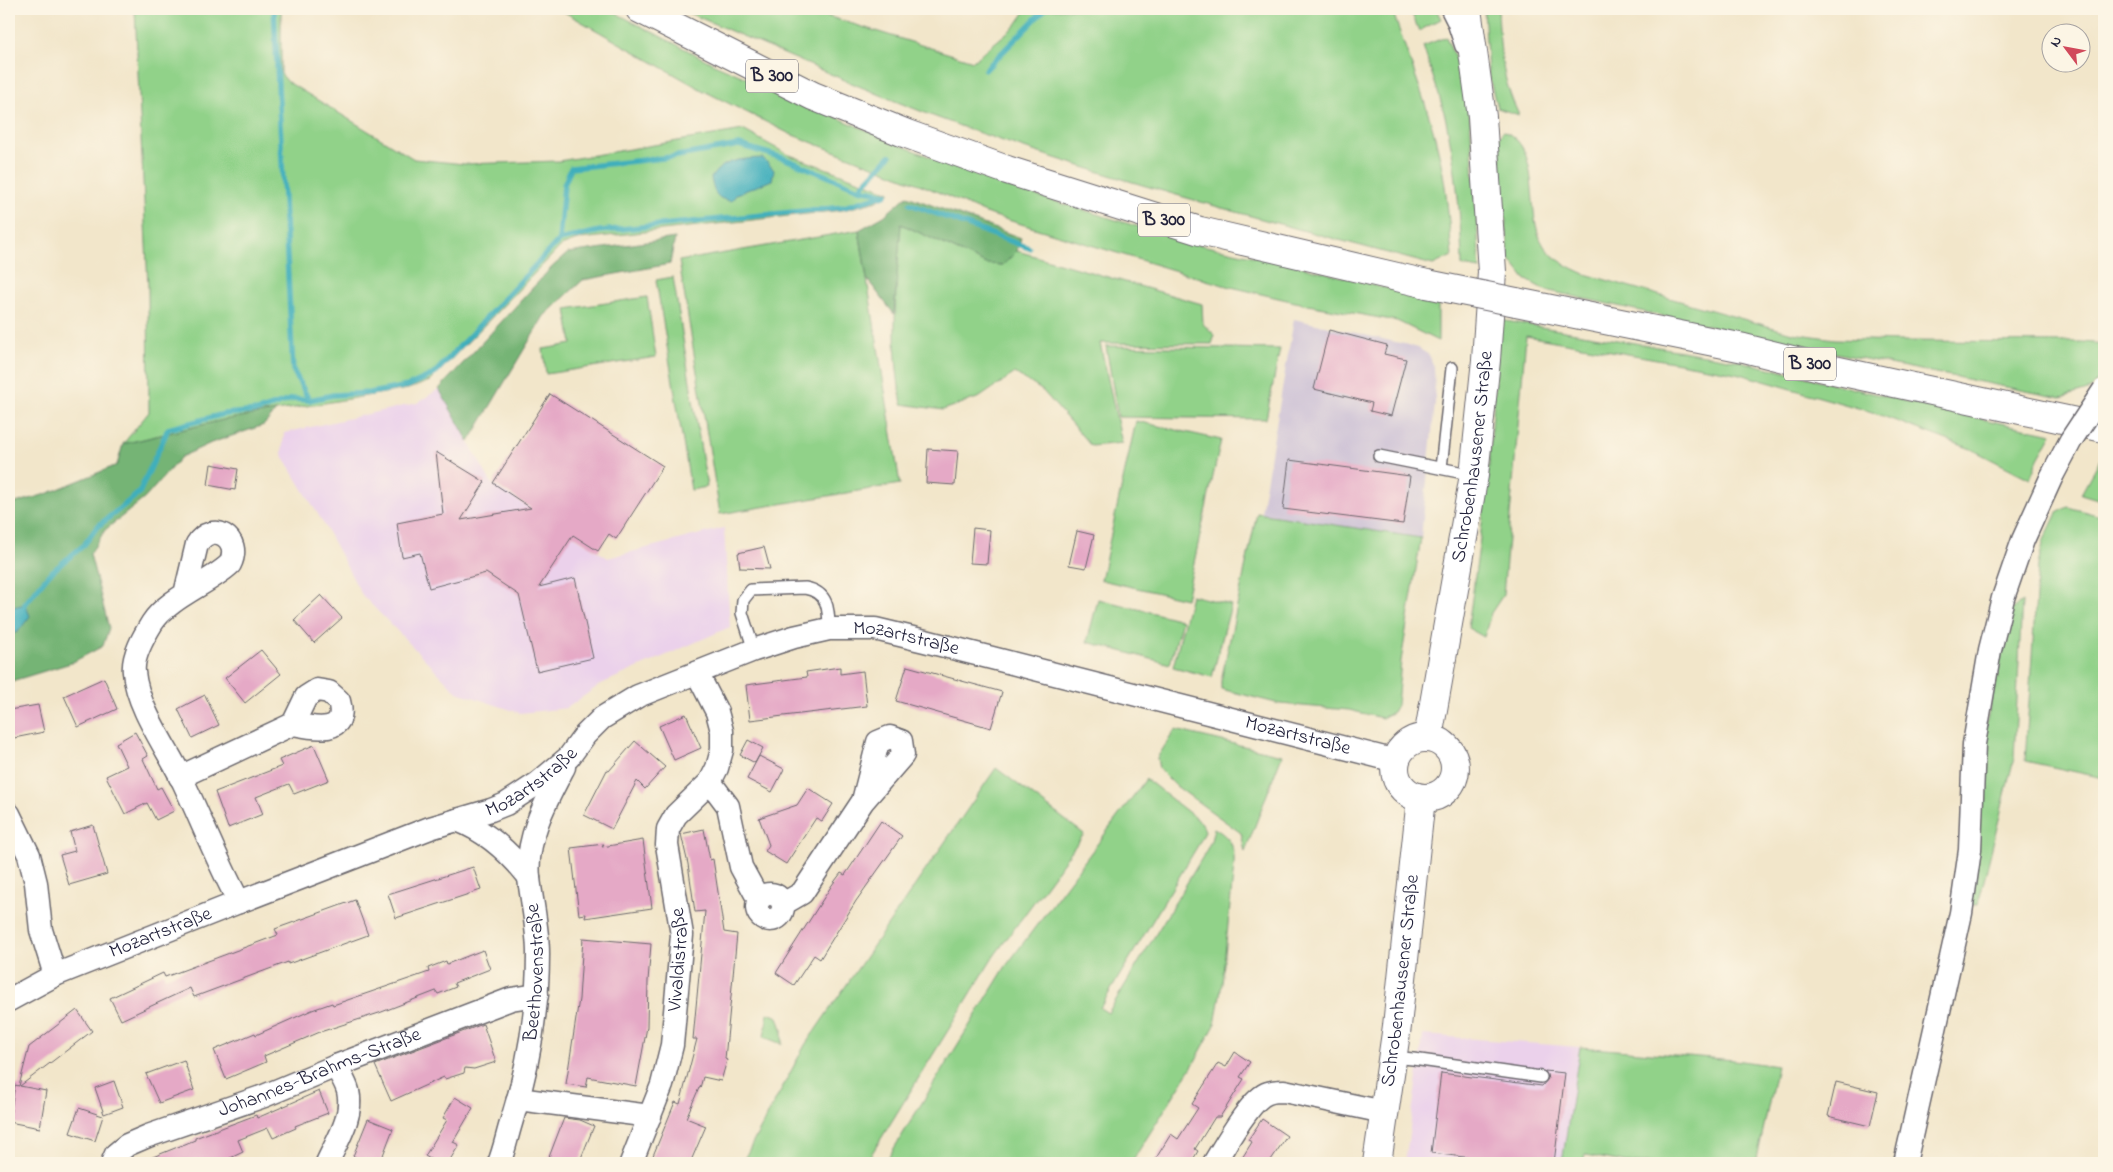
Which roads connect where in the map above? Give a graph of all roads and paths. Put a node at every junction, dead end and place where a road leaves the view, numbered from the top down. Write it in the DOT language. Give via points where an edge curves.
graph roads {
  1 [pos="640,9"];
  2 [pos="1446,9"];
  3 [pos="1466,9"];
  4 [pos="1476,72"];
  5 [pos="1452,368"];
  6 [pos="2104,390"];
  7 [pos="2104,428"];
  8 [pos="1379,456"];
  9 [pos="1441,468"];
  10 [pos="1474,475"];
  11 [pos="185,594"];
  12 [pos="829,629"];
  13 [pos="754,650"];
  14 [pos="697,673"];
  15 [pos="293,724"];
  16 [pos="1428,738"];
  17 [pos="568,757"];
  18 [pos="1396,761"];
  19 [pos="180,777"];
  20 [pos="710,782"];
  21 [pos="1421,798"];
  22 [pos="864,801"];
  23 [pos="10,820"];
  24 [pos="457,820"];
  25 [pos="529,877"];
  26 [pos="239,902"];
  27 [pos="55,975"];
  28 [pos="537,995"];
  29 [pos="10,1002"];
  30 [pos="1392,1058"];
  31 [pos="336,1066"];
  32 [pos="1540,1077"];
  33 [pos="518,1099"];
  34 [pos="1384,1112"];
  35 [pos="650,1116"];
  36 [pos="112,1163"];
  37 [pos="327,1163"];
  38 [pos="499,1163"];
  39 [pos="631,1163"];
  40 [pos="1214,1163"];
  41 [pos="1376,1163"];
  42 [pos="1905,1163"];
  1 -- 7 [label="main road, B 300, bridge" via="813,96 907,134 1006,170 1200,231 1427,284 1744,348"];
  2 -- 4 [label="lane" via="1462,50"];
  3 -- 4 [label="main road, Schrobenhausener Straße"];
  4 -- 10 [label="main road, Schrobenhausener Straße" via="1492,272"];
  5 -- 9 [label="lane"];
  6 -- 42 [label="street, bridge" via="2070,440 2052,476 2023,540 2003,598 1990,650 1974,744 1970,850 1961,912"];
  8 -- 9 [label="lane"];
  9 -- 10 [label="lane"];
  10 -- 16 [label="main road, Schrobenhausener Straße"];
  11 -- 19 [label="street" via="154,621 136,655 134,671 139,696"];
  12 -- 13 [label="street, Mozartstraße" via="794,636"];
  12 -- 13 [label="lane" via="829,611 821,594 814,590 751,590 743,600 742,613"];
  12 -- 18 [label="street, Mozartstraße" via="875,629"];
  13 -- 14 [label="street, Mozartstraße"];
  14 -- 17 [label="street, Mozartstraße" via="638,696 602,718"];
  14 -- 20 [label="street, Vivaldistraße" via="717,712 722,731 722,750"];
  15 -- 19 [label="street"];
  16 -- 18 [label="main road" via="1408,743"];
  16 -- 21 [label="main road" via="1447,748 1454,770 1449,785 1442,793"];
  17 -- 24 [label="street, Mozartstraße" via="538,783 506,804"];
  17 -- 25 [label="street, Beethovenstraße" via="535,829 529,854"];
  18 -- 21 [label="main road" via="1400,784 1407,793"];
  19 -- 26 [label="street"];
  20 -- 22 [label="street" via="728,806 741,867 759,900 766,895 774,895 783,904 802,893"];
  20 -- 35 [label="street, Vivaldistraße" via="676,815 668,829 667,845 682,935 672,1045"];
  21 -- 30 [label="main road, Schrobenhausener Straße"];
  23 -- 27 [label="street" via="29,855 41,930"];
  24 -- 25 [label="street, Mozartstraße" via="494,840"];
  24 -- 26 [label="street, Mozartstraße"];
  25 -- 28 [label="street, Beethovenstraße" via="538,953"];
  26 -- 27 [label="street, Mozartstraße"];
  27 -- 29 [label="street, Mozartstraße"];
  28 -- 31 [label="street, Johannes-Brahms-Straße" via="511,999"];
  28 -- 33 [label="street, Beethovenstraße"];
  30 -- 32 [label="lane"];
  30 -- 34 [label="main road, Schrobenhausener Straße"];
  31 -- 36 [label="street, Johannes-Brahms-Straße" via="264,1096 127,1145 116,1154"];
  31 -- 37 [label="street" via="348,1090 350,1108"];
  33 -- 35 [label="street"];
  33 -- 38 [label="street, Beethovenstraße"];
  34 -- 40 [label="street" via="1284,1091 1267,1093 1241,1120"];
  34 -- 41 [label="main road, Schrobenhausener Straße"];
  35 -- 39 [label="street, Vivaldistraße"];
}
